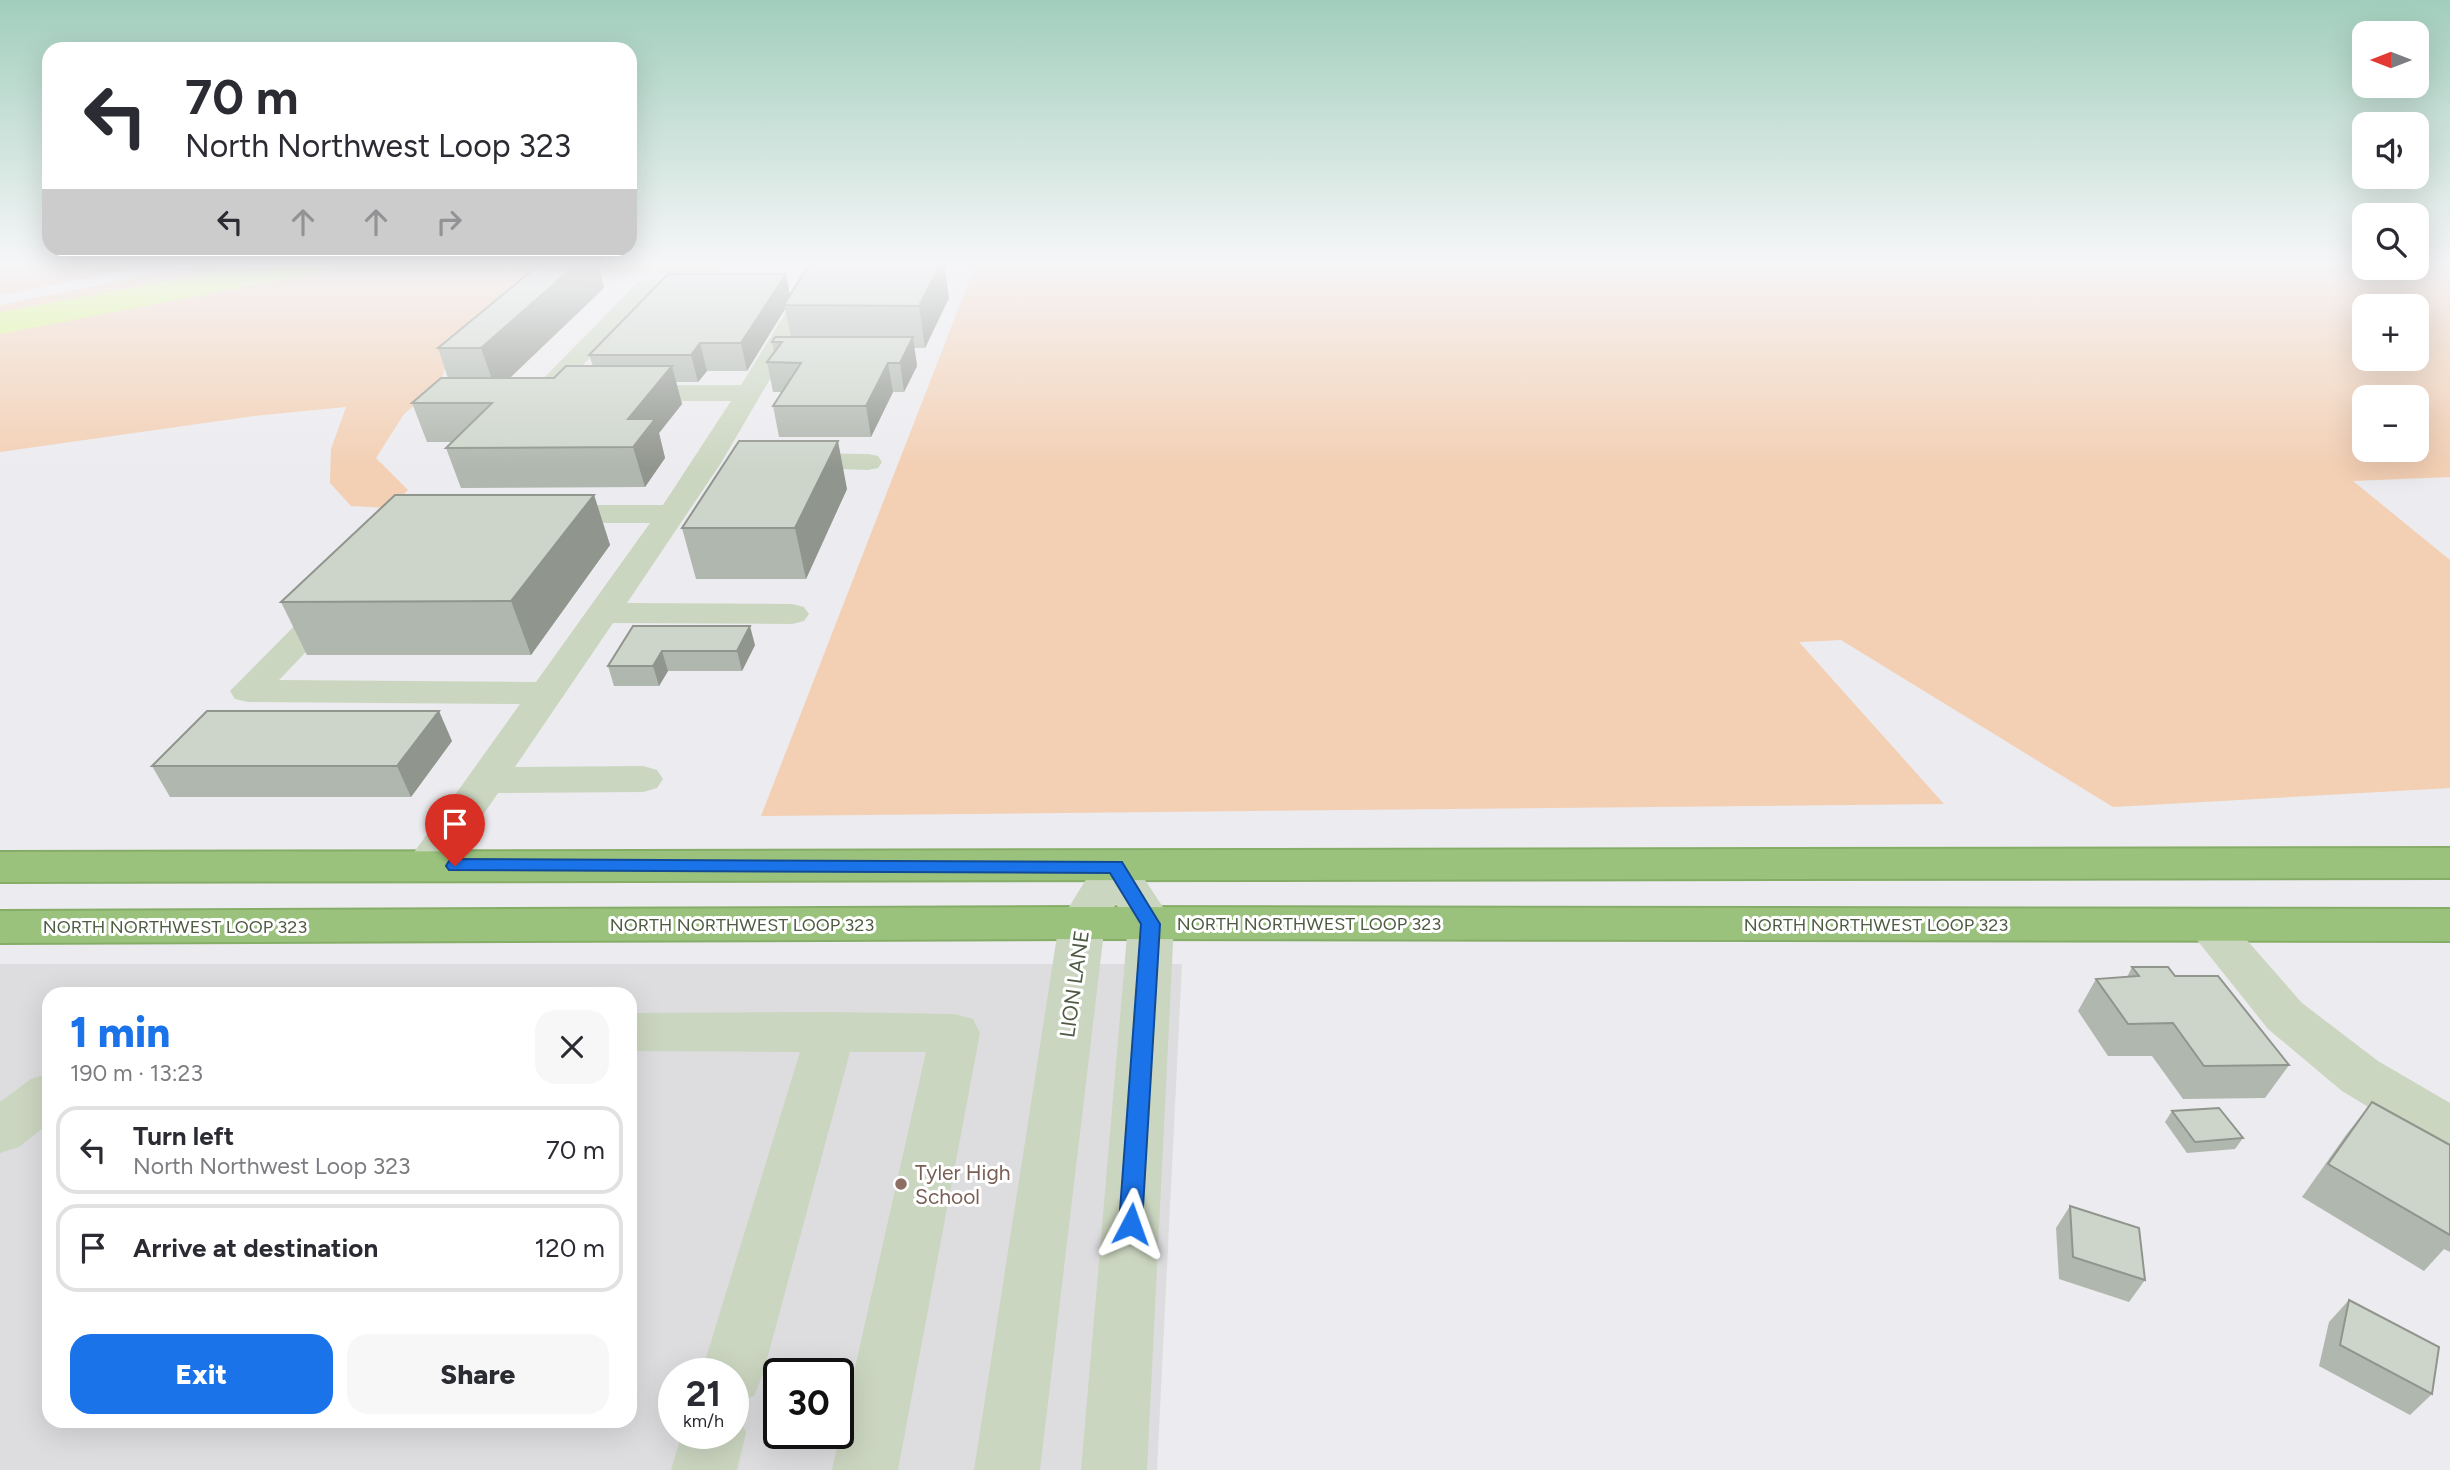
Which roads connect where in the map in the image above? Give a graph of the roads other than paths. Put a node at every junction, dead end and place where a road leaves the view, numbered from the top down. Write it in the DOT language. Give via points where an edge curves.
graph roads {
  1 [pos="602,332"];
  2 [pos="795,332"];
  3 [pos="583,393"];
  4 [pos="611,393"];
  5 [pos="749,393"];
  6 [pos="708,460"];
  7 [pos="868,462"];
  8 [pos="521,514"];
  9 [pos="671,514"];
  10 [pos="356,583"];
  11 [pos="602,613"];
  12 [pos="792,614"];
  13 [pos="547,693"];
  14 [pos="643,779"];
  15 [pos="487,780"];
  16 [pos="2450,863"];
  17 [pos="427,865"];
  18 [pos="0,867"];
  19 [pos="1115,867"];
  20 [pos="1082,923"];
  21 [pos="1151,924"];
  22 [pos="2208,925"];
  23 [pos="0,927"];
  24 [pos="2444,931"];
  25 [pos="831,1031"];
  26 [pos="637,1032"];
  27 [pos="42,1099"];
  28 [pos="2450,1129"];
  29 [pos="0,1131"];
  30 [pos="737,1358"];
  31 [pos="710,1449"];
  32 [pos="704,1470"];
  33 [pos="865,1470"];
  34 [pos="1007,1470"];
  35 [pos="1114,1470"];
  1 -- 3 [label="street" via="542,393"];
  2 -- 5 [label="street" via="785,356"];
  4 -- 5 [label="street"];
  5 -- 6 [label="street"];
  6 -- 7 [label="street"];
  6 -- 9 [label="street"];
  8 -- 9 [label="street"];
  9 -- 11 [label="street"];
  10 -- 13 [label="street" via="248,691"];
  11 -- 12 [label="street"];
  11 -- 13 [label="street"];
  13 -- 15 [label="street"];
  14 -- 15 [label="street"];
  15 -- 17 [label="street"];
  16 -- 19 [label="highway"];
  17 -- 18 [label="highway"];
  17 -- 19 [label="highway"];
  19 -- 20 [label="street, LION LANE"];
  19 -- 21 [label="street"];
  20 -- 21 [label="highway, NORTH NORTHWEST LOOP 323"];
  20 -- 23 [label="highway, NORTH NORTHWEST LOOP 323"];
  20 -- 34 [label="street, LION LANE"];
  21 -- 22 [label="highway, NORTH NORTHWEST LOOP 323"];
  21 -- 35 [label="street"];
  22 -- 24 [label="highway, NORTH NORTHWEST LOOP 323"];
  22 -- 28 [label="street" via="2285,1016 2360,1076"];
  25 -- 26 [label="street"];
  25 -- 30 [label="street"];
  25 -- 33 [label="street" via="955,1033"];
  27 -- 29 [label="street"];
  31 -- 32 [label="street"];
}
